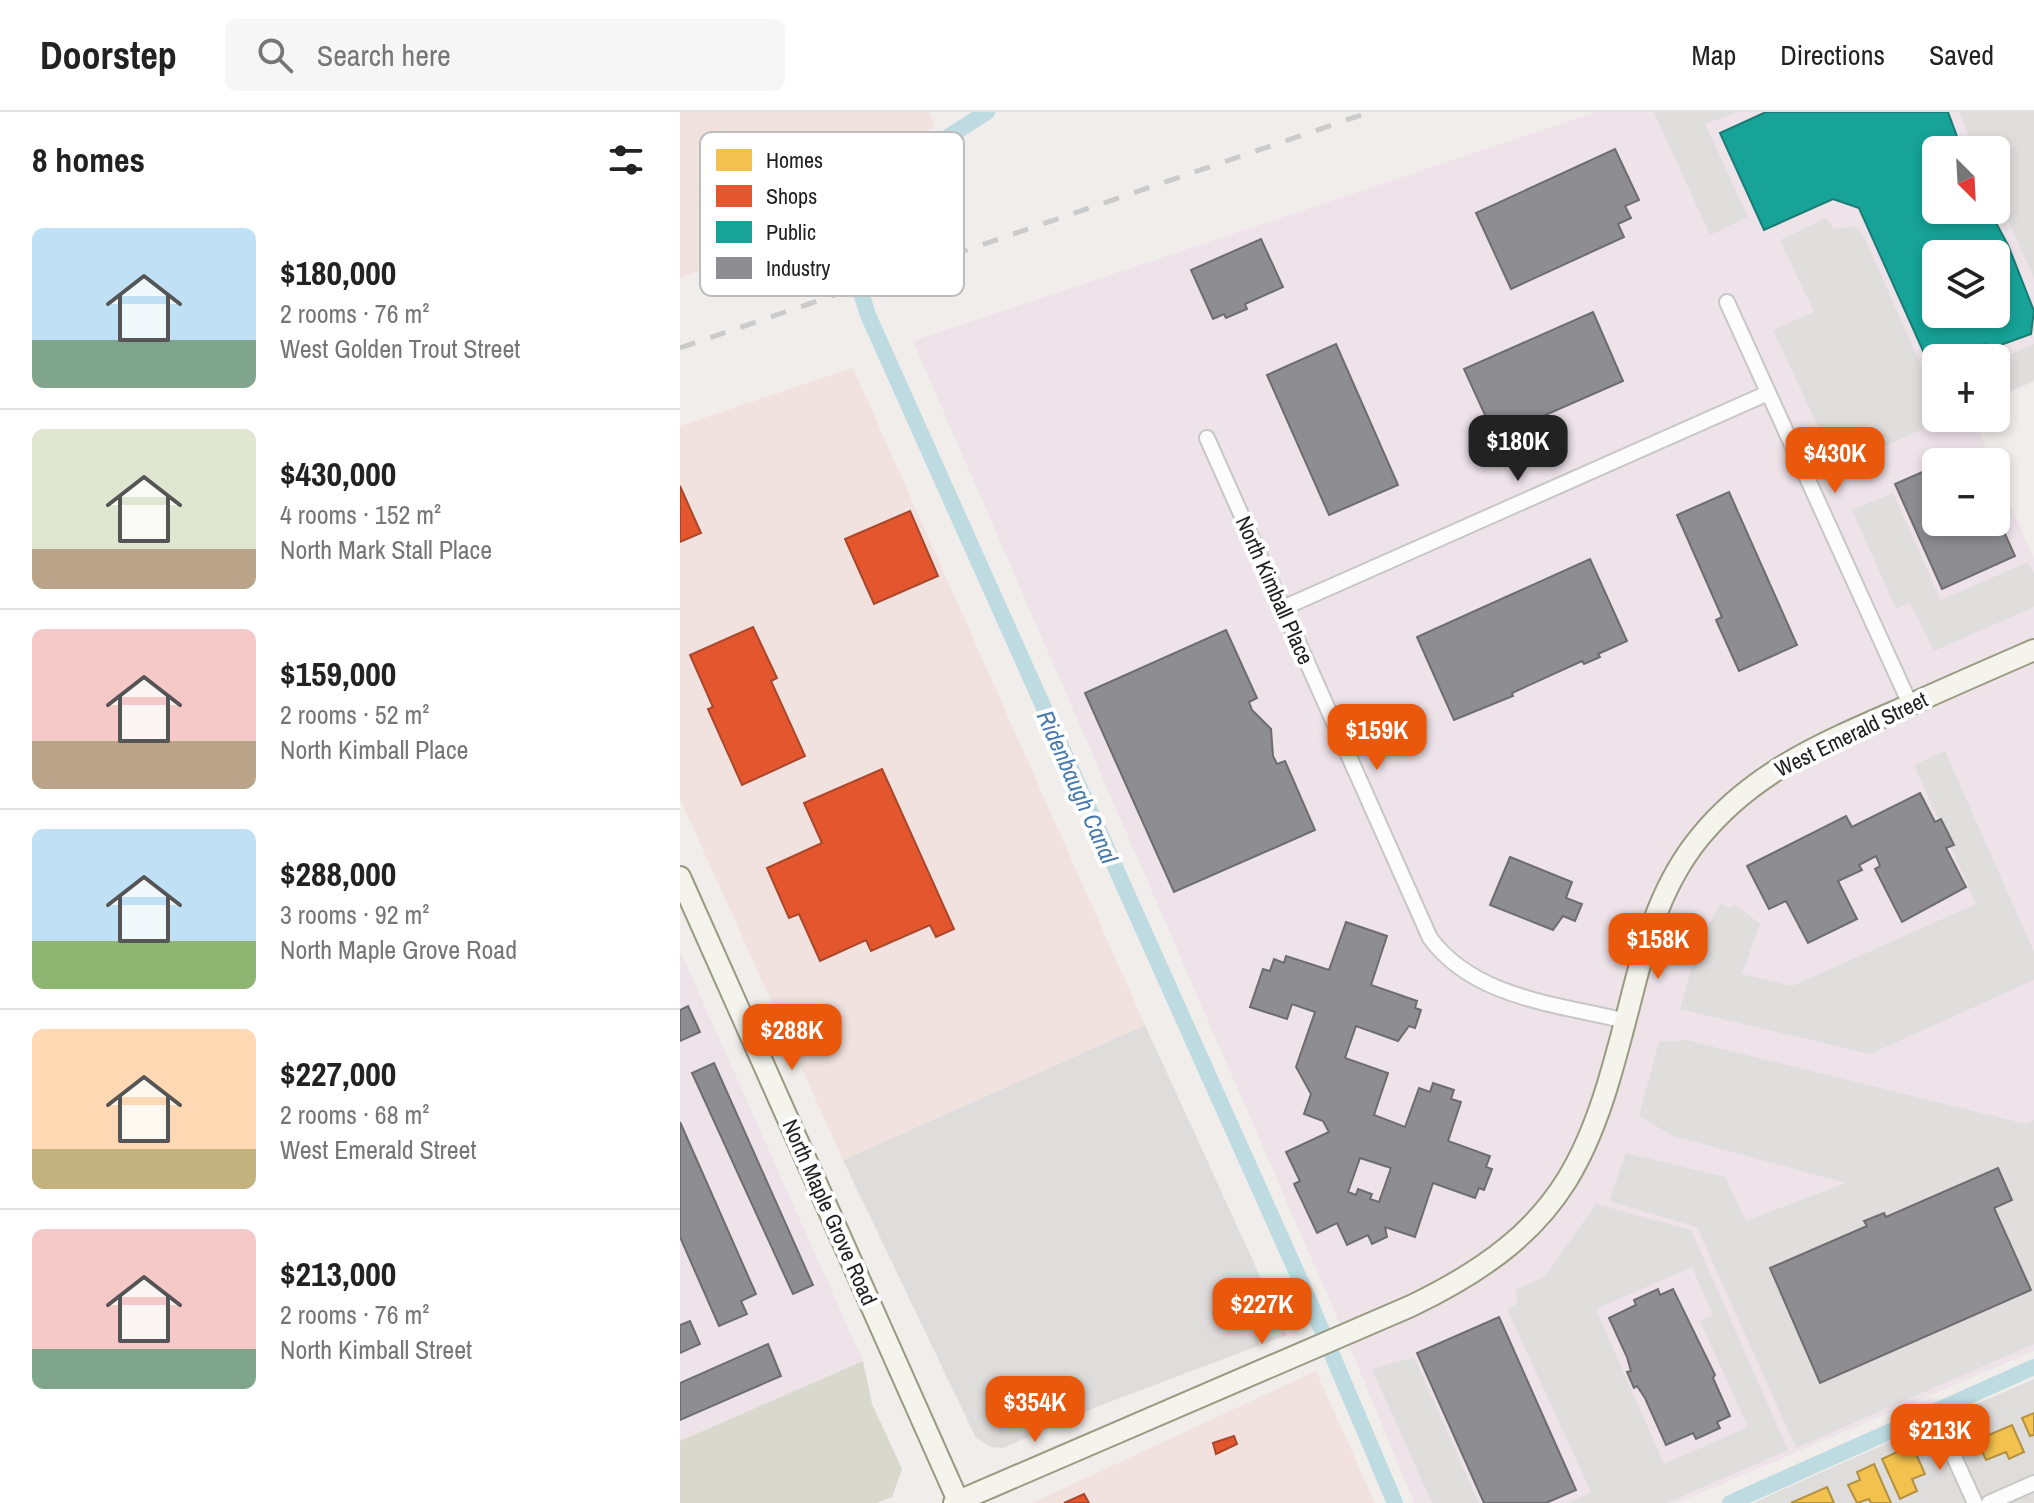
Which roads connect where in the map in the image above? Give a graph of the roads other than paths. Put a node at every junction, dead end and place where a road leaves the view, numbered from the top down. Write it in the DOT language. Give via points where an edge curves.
graph roads {
  1 [pos="1727,302"];
  2 [pos="1768,393"];
  3 [pos="1207,438"];
  4 [pos="1283,608"];
  5 [pos="2034,650"];
  6 [pos="1910,704"];
  7 [pos="680,877"];
  8 [pos="1626,1021"];
  9 [pos="1940,1426"];
  10 [pos="2034,1483"];
  11 [pos="957,1502"];
  12 [pos="1975,1503"];
  13 [pos="1989,1503"];
  1 -- 2 [label="street"];
  2 -- 4 [label="street"];
  2 -- 6 [label="street"];
  3 -- 4 [label="street, North Kimball Place"];
  4 -- 8 [label="street, North Kimball Place" via="1430,938 1446,960 1494,989"];
  5 -- 6 [label="main road, West Emerald Street"];
  6 -- 8 [label="main road, West Emerald Street" via="1791,759 1726,808 1679,867 1662,899"];
  7 -- 11 [label="main road, North Maple Grove Road"];
  8 -- 11 [label="main road, West Emerald Street" via="1598,1123 1576,1168 1526,1232 1492,1261 1458,1282 1315,1347"];
  9 -- 12 [label="street"];
  10 -- 13 [label="street"];
}
